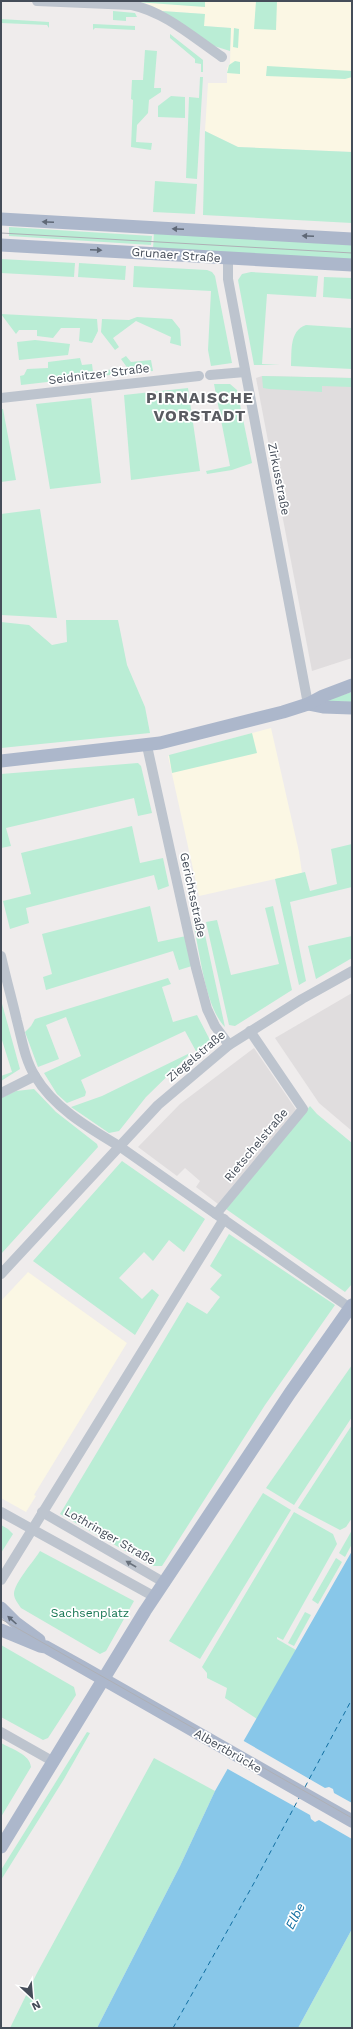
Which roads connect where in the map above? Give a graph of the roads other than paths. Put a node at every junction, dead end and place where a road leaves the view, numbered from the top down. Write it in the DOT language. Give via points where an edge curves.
graph roads {
  1 [pos="37,1"];
  2 [pos="222,57"];
  3 [pos="1,219"];
  4 [pos="352,239"];
  5 [pos="1,245"];
  6 [pos="228,258"];
  7 [pos="352,265"];
  8 [pos="245,372"];
  9 [pos="210,375"];
  10 [pos="199,376"];
  11 [pos="1,398"];
  12 [pos="352,685"];
  13 [pos="308,704"];
  14 [pos="352,708"];
  15 [pos="147,746"];
  16 [pos="1,761"];
  17 [pos="1,956"];
  18 [pos="352,971"];
  19 [pos="250,1031"];
  20 [pos="228,1045"];
  21 [pos="35,1076"];
  22 [pos="1,1092"];
  23 [pos="119,1146"];
  24 [pos="220,1217"];
  25 [pos="1,1274"];
  26 [pos="351,1306"];
  27 [pos="1,1512"];
  28 [pos="42,1512"];
  29 [pos="32,1529"];
  30 [pos="1,1580"];
  31 [pos="165,1583"];
  32 [pos="155,1597"];
  33 [pos="1,1608"];
  34 [pos="1,1630"];
  35 [pos="46,1647"];
  36 [pos="104,1680"];
  37 [pos="1,1732"];
  38 [pos="54,1762"];
  39 [pos="352,1821"];
  40 [pos="1,1847"];
  1 -- 2 [label="street" via="132,5 142,8 166,20"];
  4 -- 3 [label="main road, one-way"];
  5 -- 6 [label="main road, Grunaer Straße, one-way"];
  6 -- 7 [label="main road, Grunaer Straße"];
  6 -- 8 [label="street, Zirkusstraße" via="228,279"];
  8 -- 9 [label="street"];
  8 -- 13 [label="street, Zirkusstraße"];
  10 -- 11 [label="street, Seidnitzer Straße"];
  12 -- 13 [label="main road"];
  13 -- 14 [label="main road"];
  13 -- 15 [label="main road"];
  15 -- 16 [label="main road"];
  15 -- 20 [label="street, Gerichtsstraße" via="207,1009 214,1026"];
  17 -- 21 [label="street" via="25,1055"];
  18 -- 19 [label="street, Ziegelstraße"];
  19 -- 20 [label="street, Ziegelstraße"];
  19 -- 24 [label="street, Rietschelstraße" via="303,1109"];
  20 -- 23 [label="street, Ziegelstraße" via="158,1105"];
  21 -- 22 [label="street"];
  21 -- 23 [label="street" via="64,1109"];
  23 -- 24 [label="street"];
  23 -- 25 [label="street, Ziegelstraße"];
  24 -- 26 [label="street"];
  24 -- 28 [label="street"];
  26 -- 31 [label="main road" via="283,1403"];
  27 -- 29 [label="street"];
  28 -- 29 [label="street"];
  31 -- 28 [label="street, Lothringer Straße, one-way"];
  29 -- 30 [label="street"];
  29 -- 32 [label="street"];
  31 -- 32 [label="main road"];
  32 -- 36 [label="main road"];
  35 -- 33 [label="main road, one-way"];
  34 -- 35 [label="main road"];
  35 -- 36 [label="main road"];
  36 -- 38 [label="main road"];
  36 -- 39 [label="main road, Albertbrücke"];
  37 -- 38 [label="street"];
  38 -- 40 [label="main road"];
}
